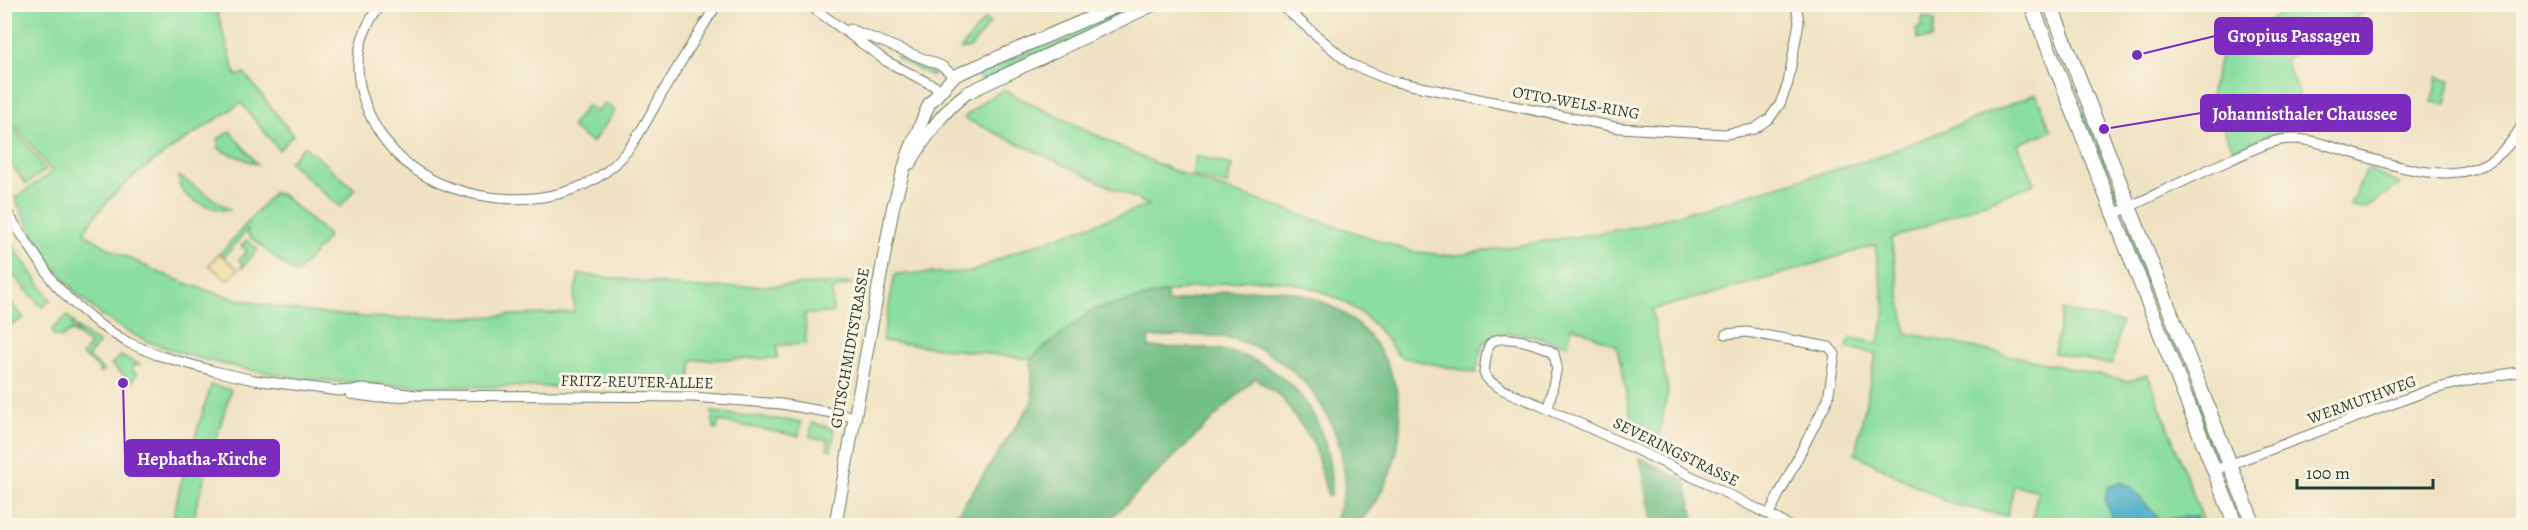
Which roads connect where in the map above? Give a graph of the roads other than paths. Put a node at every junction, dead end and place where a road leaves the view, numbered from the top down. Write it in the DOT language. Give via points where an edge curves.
graph roads {
  1 [pos="381,4"];
  2 [pos="717,4"];
  3 [pos="808,4"];
  4 [pos="1122,4"];
  5 [pos="1155,4"];
  6 [pos="1280,4"];
  7 [pos="1796,4"];
  8 [pos="2031,4"];
  9 [pos="2050,4"];
  10 [pos="837,24"];
  11 [pos="954,76"];
  12 [pos="940,90"];
  13 [pos="967,93"];
  14 [pos="954,102"];
  15 [pos="2523,121"];
  16 [pos="902,178"];
  17 [pos="2129,207"];
  18 [pos="6,213"];
  19 [pos="2114,214"];
  20 [pos="1726,334"];
  21 [pos="2523,371"];
  22 [pos="1548,409"];
  23 [pos="855,417"];
  24 [pos="2230,464"];
  25 [pos="2215,470"];
  26 [pos="1769,514"];
  27 [pos="835,525"];
  28 [pos="1790,525"];
  29 [pos="2236,525"];
  30 [pos="2254,525"];
  1 -- 2 [label="street" via="363,34 358,76 370,116 387,144 407,164 437,181 482,194 525,200 551,197 580,187 623,156"];
  3 -- 10 [label="street"];
  4 -- 11 [label="street"];
  5 -- 13 [label="street, GUTSCHMIDTSTRASSE"];
  6 -- 7 [label="street, OTTO-WELS-RING" via="1350,64 1392,81 1620,128 1725,134 1754,129 1770,118 1780,104 1798,31"];
  8 -- 19 [label="main road"];
  9 -- 17 [label="main road"];
  10 -- 11 [label="street" via="942,66"];
  10 -- 12 [label="street" via="886,61"];
  11 -- 12 [label="street, GUTSCHMIDTSTRASSE"];
  11 -- 13 [label="street"];
  12 -- 14 [label="street"];
  12 -- 16 [label="street, GUTSCHMIDTSTRASSE" via="929,104"];
  13 -- 14 [label="street, GUTSCHMIDTSTRASSE"];
  14 -- 16 [label="street, GUTSCHMIDTSTRASSE" via="926,136"];
  15 -- 17 [label="street" via="2511,142 2493,160 2463,172 2422,172 2310,141 2282,140 2253,149"];
  16 -- 23 [label="street, GUTSCHMIDTSTRASSE"];
  17 -- 19 [label="street"];
  17 -- 24 [label="main road"];
  18 -- 23 [label="street, FRITZ-REUTER-ALLEE" via="64,294 100,325 165,358 214,371 380,398 687,396 756,401"];
  19 -- 25 [label="main road"];
  20 -- 26 [label="street" via="1747,332 1829,347 1835,354 1828,399"];
  21 -- 24 [label="street, WERMUTHWEG" via="2427,391"];
  22 -- 22 [label="street, SEVERINGSTRASSE" via="1486,379 1484,370 1492,342 1506,338 1554,353 1557,368"];
  22 -- 26 [label="street, SEVERINGSTRASSE"];
  23 -- 27 [label="street, GUTSCHMIDTSTRASSE"];
  24 -- 25 [label="street, WERMUTHWEG"];
  24 -- 30 [label="main road"];
  25 -- 29 [label="main road"];
  26 -- 28 [label="street, SEVERINGSTRASSE"];
}
